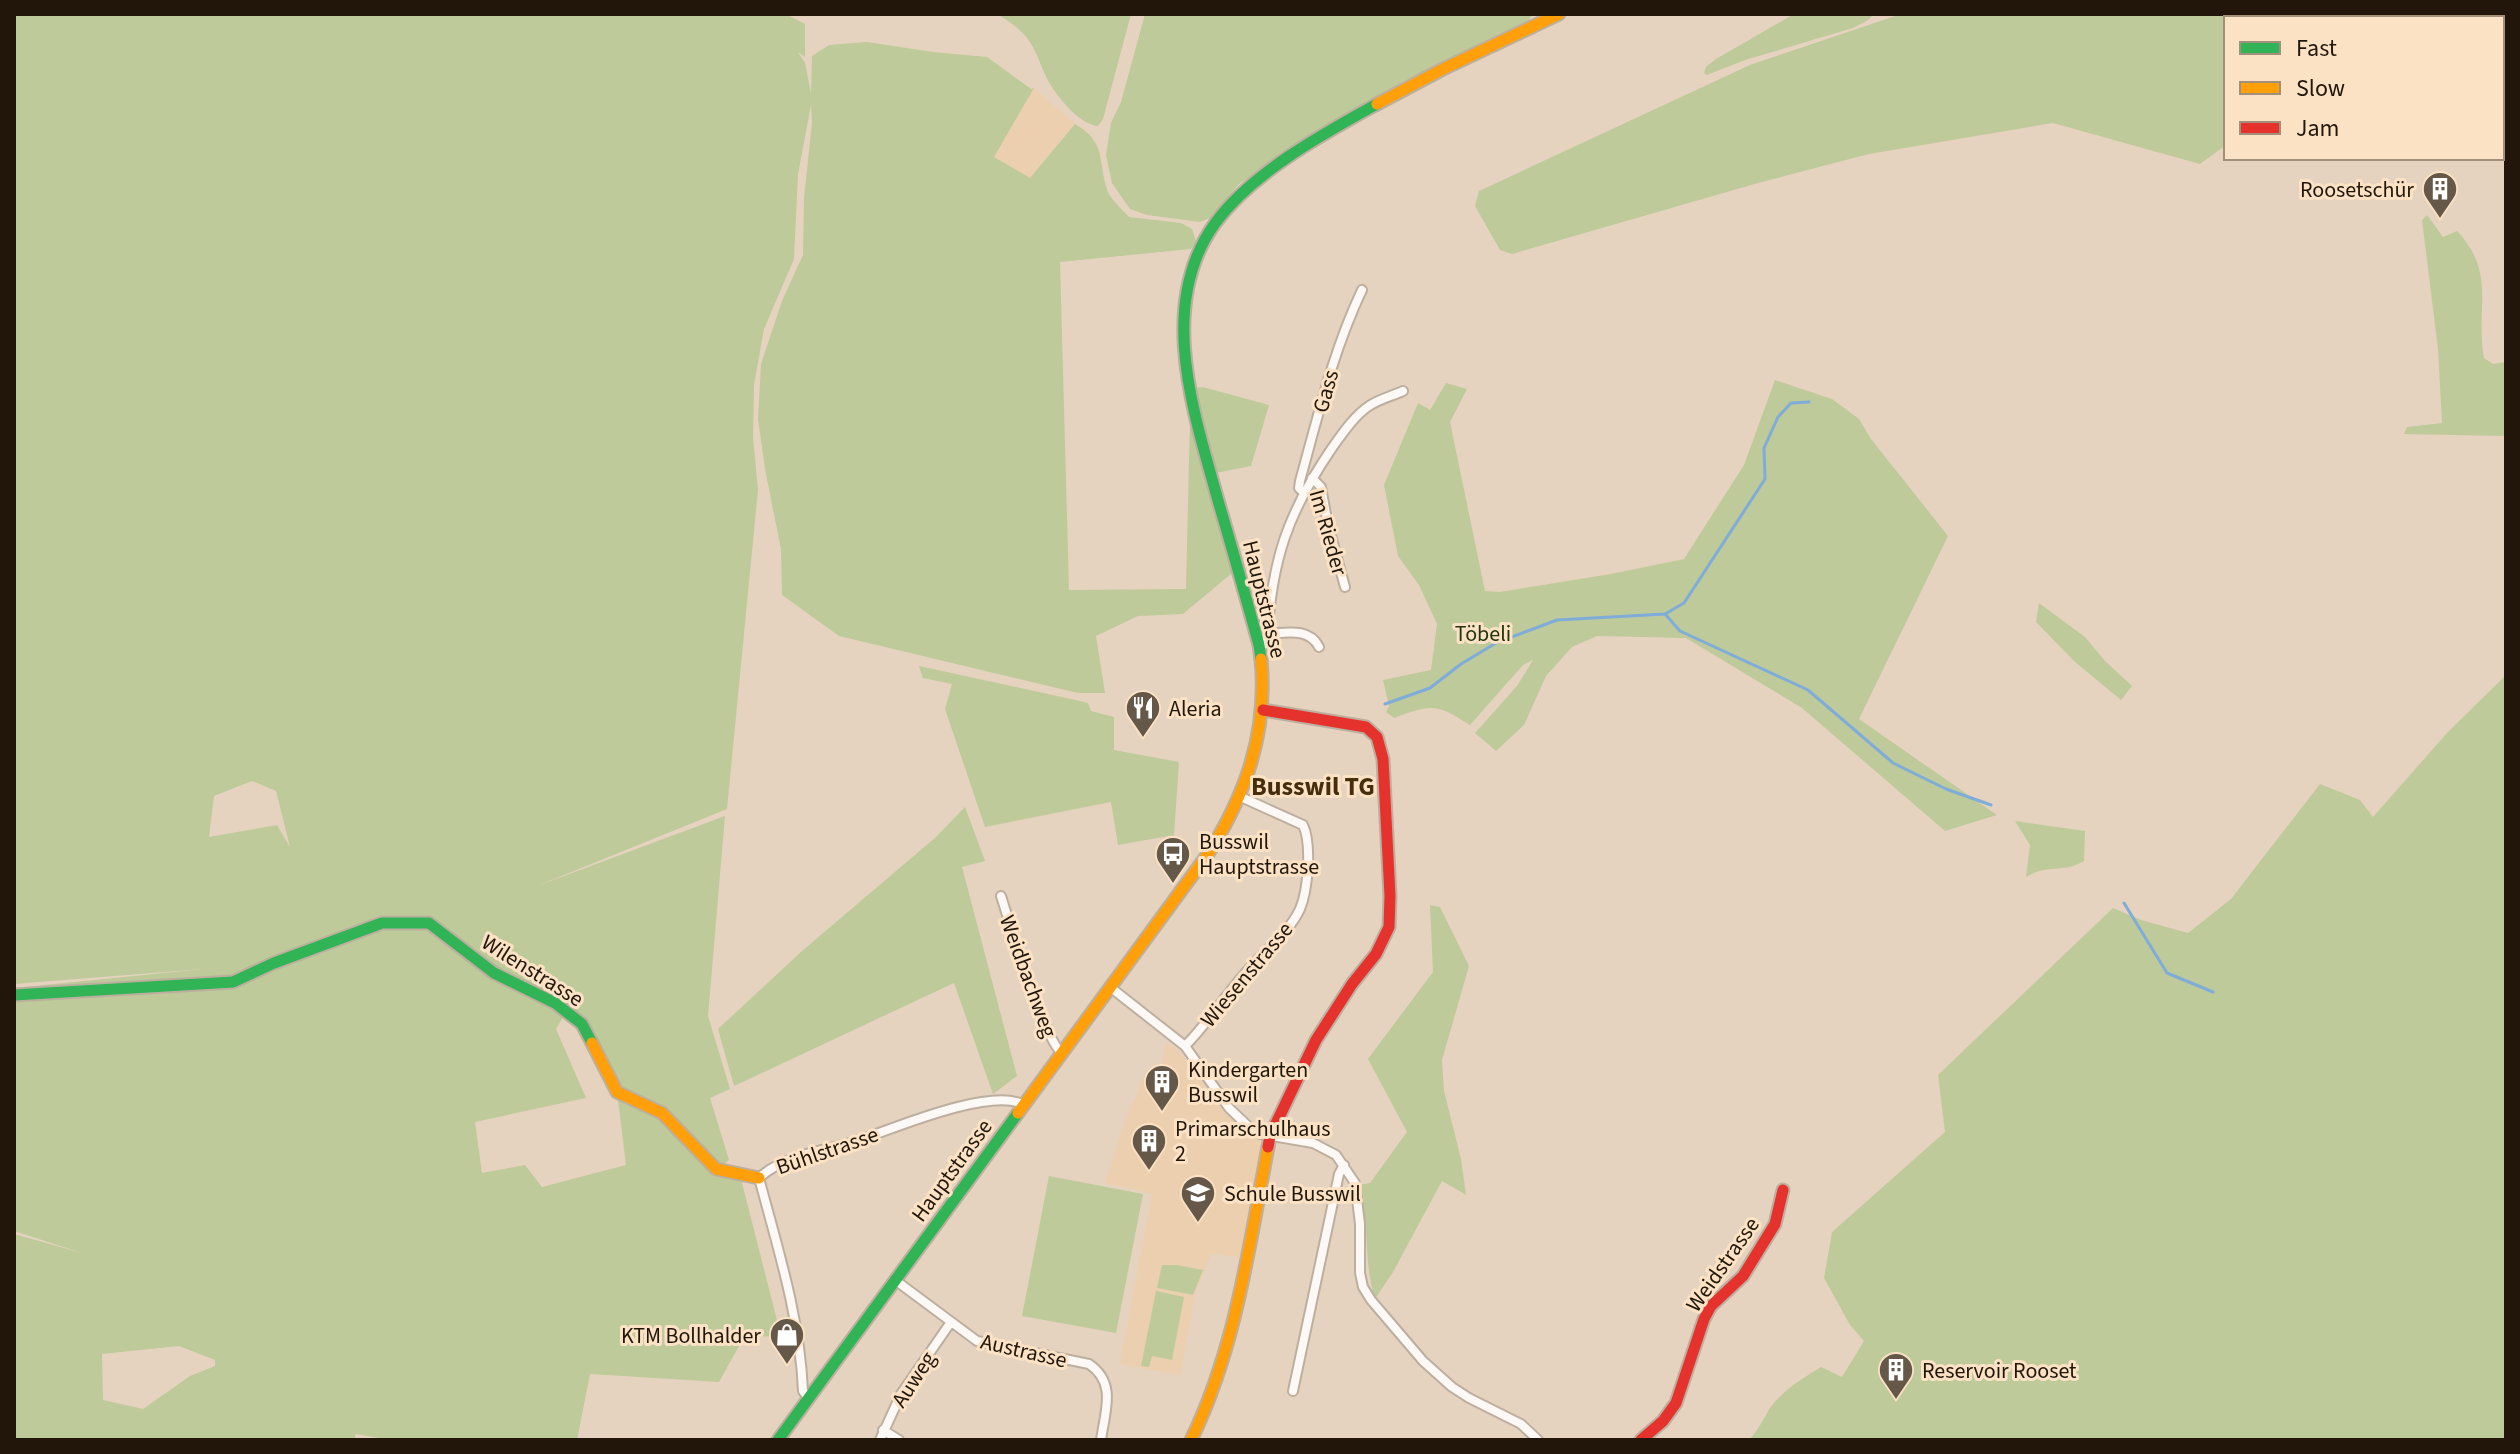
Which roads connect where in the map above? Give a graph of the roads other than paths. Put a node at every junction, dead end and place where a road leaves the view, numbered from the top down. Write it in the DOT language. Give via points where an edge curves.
graph roads {
  1 [pos="1559,14"];
  2 [pos="1362,290"];
  3 [pos="1403,391"];
  4 [pos="1312,478"];
  5 [pos="1304,493"];
  6 [pos="1345,587"];
  7 [pos="1267,634"];
  8 [pos="1259,645"];
  9 [pos="1319,647"];
  10 [pos="1263,710"];
  11 [pos="1241,797"];
  12 [pos="1001,896"];
  13 [pos="1110,987"];
  14 [pos="14,995"];
  15 [pos="1185,1046"];
  16 [pos="1062,1053"];
  17 [pos="1024,1105"];
  18 [pos="1270,1136"];
  19 [pos="1344,1165"];
  20 [pos="759,1178"];
  21 [pos="1783,1190"];
  22 [pos="895,1280"];
  23 [pos="951,1322"];
  24 [pos="1293,1391"];
  25 [pos="808,1398"];
  26 [pos="883,1430"];
  27 [pos="778,1440"];
  28 [pos="880,1440"];
  29 [pos="899,1440"];
  30 [pos="1101,1440"];
  31 [pos="1191,1440"];
  32 [pos="1538,1440"];
  33 [pos="1641,1440"];
  1 -- 8 [label="street, Hauptstrasse" via="1418,81 1301,149 1221,216 1194,260 1185,321 1194,408"];
  2 -- 5 [label="street, Gass" via="1332,363 1300,481"];
  3 -- 4 [label="street" via="1361,412"];
  4 -- 5 [label="street"];
  4 -- 6 [label="street, Im Rieder" via="1321,487"];
  5 -- 7 [label="street" via="1273,579"];
  7 -- 8 [label="street" via="1266,643"];
  7 -- 9 [label="street" via="1303,633"];
  8 -- 10 [label="street, Hauptstrasse"];
  10 -- 11 [label="street, Hauptstrasse"];
  10 -- 18 [label="street" via="1366,727 1377,737 1383,759 1391,910 1384,940 1316,1040"];
  11 -- 13 [label="street, Hauptstrasse" via="1212,847"];
  11 -- 15 [label="street, Wiesenstrasse" via="1303,825 1304,896 1298,914"];
  12 -- 16 [label="street, Weidbachweg" via="1044,1022"];
  13 -- 15 [label="street"];
  13 -- 16 [label="street, Hauptstrasse"];
  14 -- 20 [label="street, Wilenstrasse" via="233,982 382,923 429,923 494,973 555,1003 582,1024 617,1092 662,1113 716,1169"];
  15 -- 18 [label="street" via="1229,1108 1252,1130"];
  16 -- 17 [label="street, Hauptstrasse"];
  17 -- 20 [label="street, Bühlstrasse" via="1007,1100 948,1110 799,1157"];
  17 -- 22 [label="street, Hauptstrasse"];
  18 -- 19 [label="street" via="1313,1143"];
  18 -- 31 [label="street" via="1225,1355"];
  19 -- 24 [label="street"];
  19 -- 32 [label="street" via="1359,1201 1360,1273 1371,1300 1452,1387 1521,1424"];
  20 -- 25 [label="street, Bühlstrasse" via="791,1295"];
  21 -- 33 [label="street, Weidstrasse" via="1775,1224 1743,1276 1704,1319 1671,1413"];
  22 -- 23 [label="street, Austrasse"];
  22 -- 25 [label="street, Hauptstrasse"];
  23 -- 26 [label="street, Auweg"];
  23 -- 30 [label="street, Austrasse" via="984,1344 1089,1364 1097,1370 1107,1386"];
  25 -- 27 [label="street, Hauptstrasse"];
  26 -- 28 [label="street, Auweg"];
  26 -- 29 [label="street"];
}
